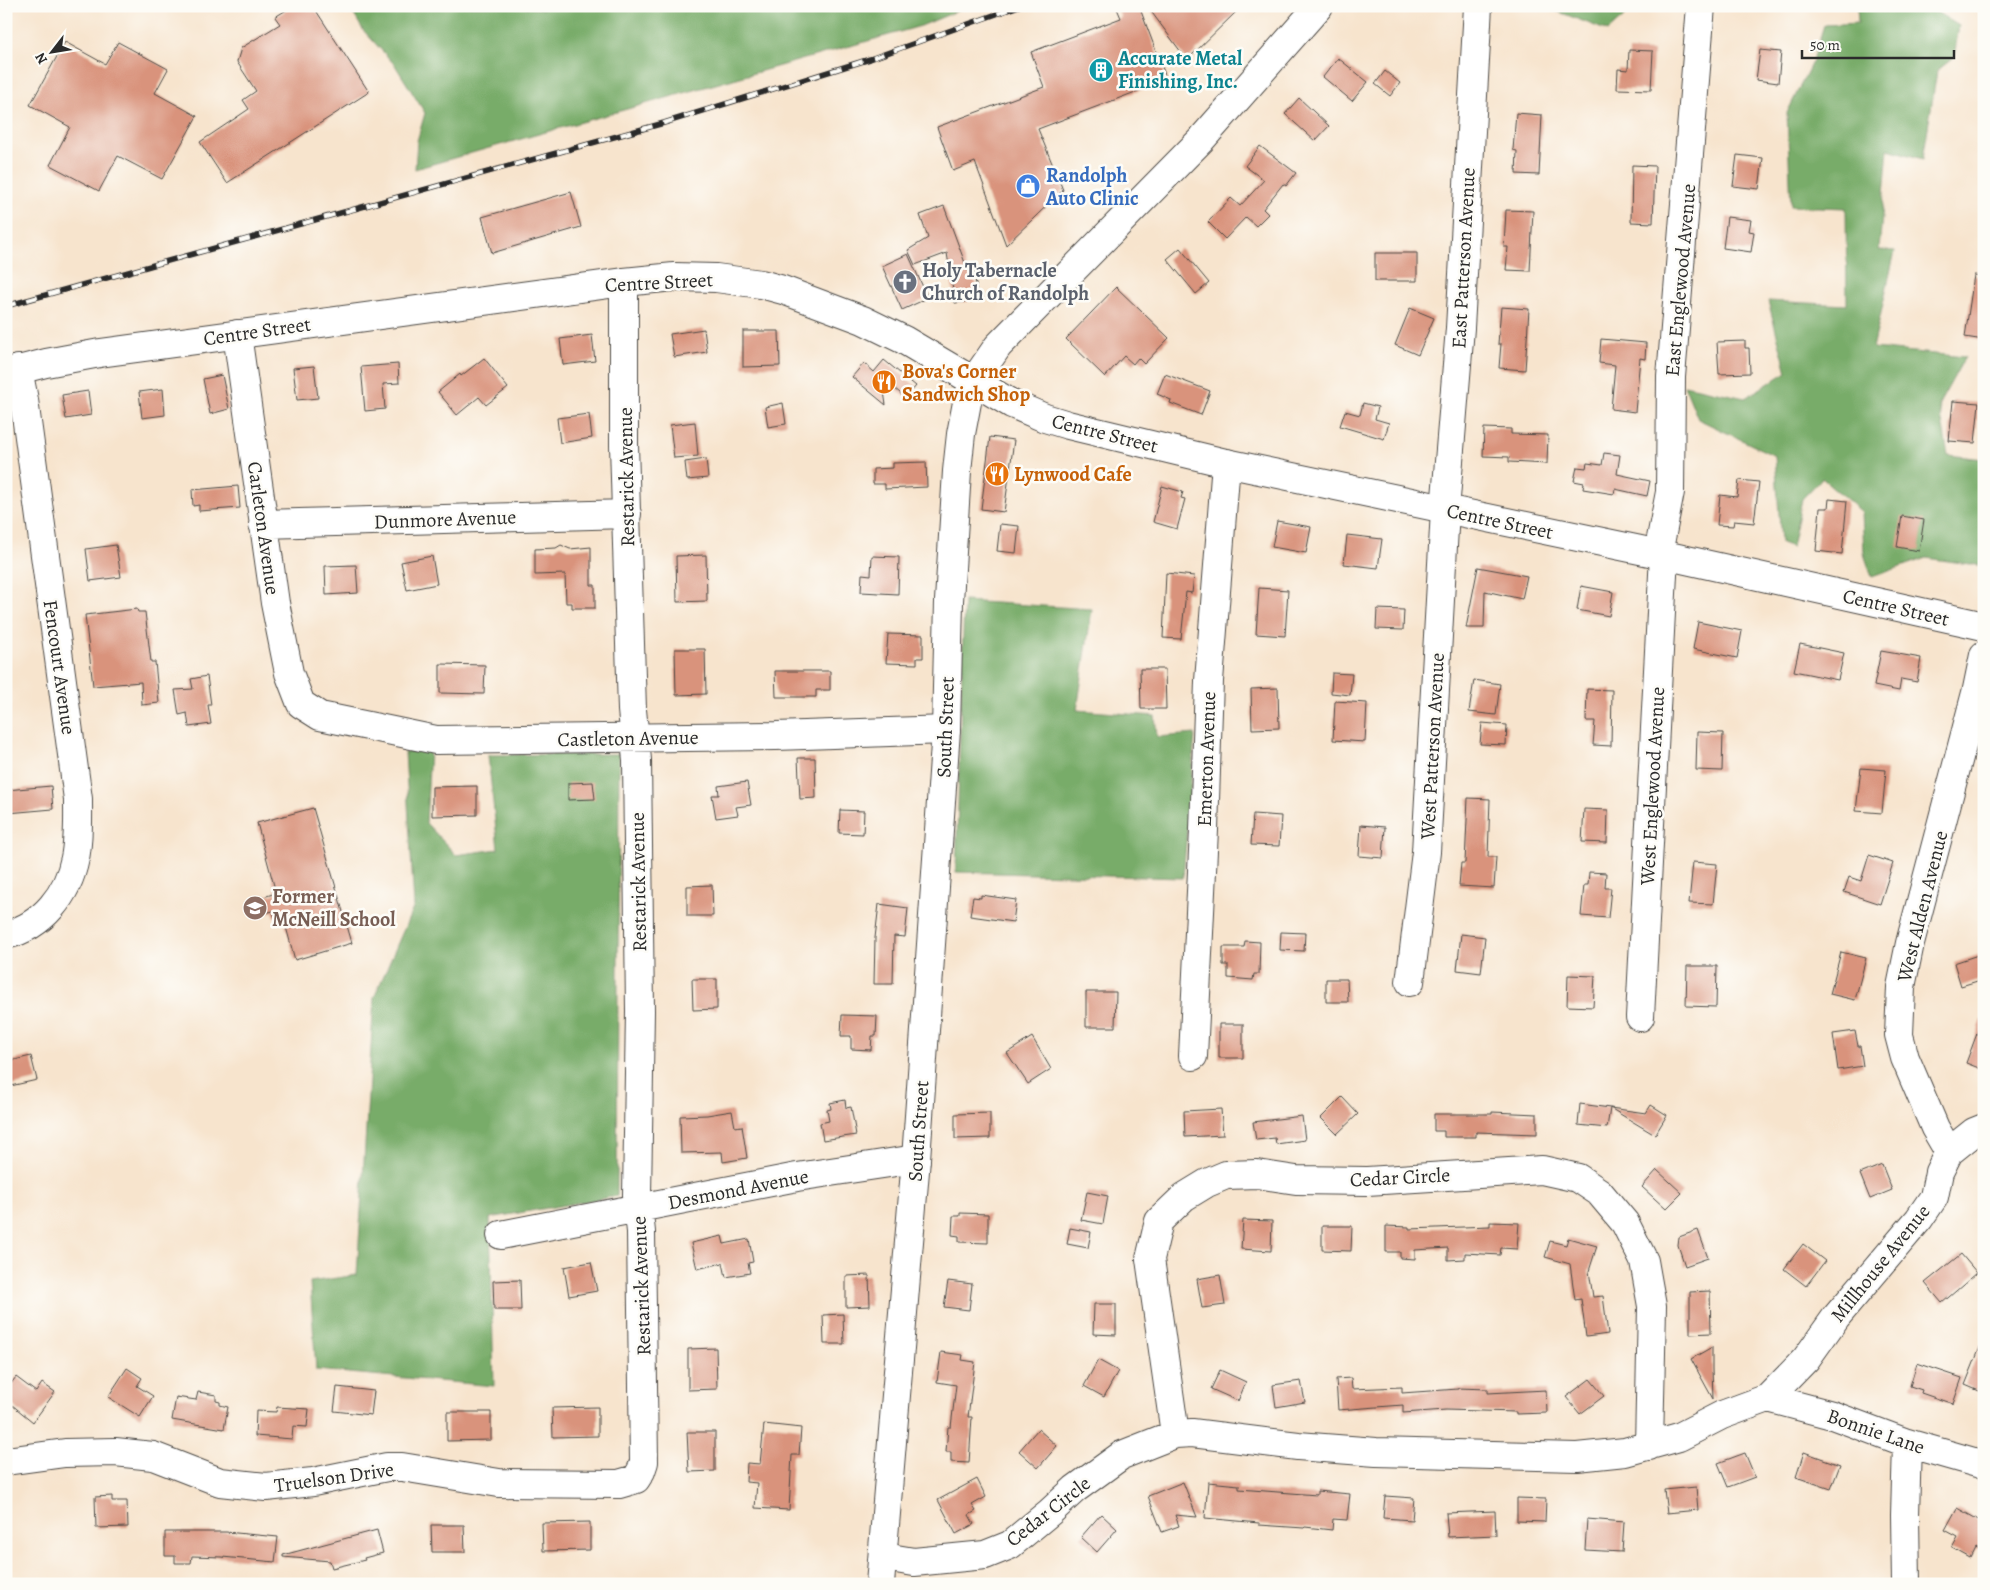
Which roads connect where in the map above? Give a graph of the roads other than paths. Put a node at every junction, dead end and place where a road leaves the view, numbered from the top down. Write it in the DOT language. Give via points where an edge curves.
graph roads {
  1 [pos="1319,6"];
  2 [pos="1478,6"];
  3 [pos="1701,6"];
  4 [pos="624,282"];
  5 [pos="237,334"];
  6 [pos="12,371"];
  7 [pos="974,382"];
  8 [pos="1226,463"];
  9 [pos="1445,510"];
  10 [pos="627,514"];
  11 [pos="263,524"];
  12 [pos="1661,554"];
  13 [pos="1984,626"];
  14 [pos="1984,655"];
  15 [pos="314,713"];
  16 [pos="946,730"];
  17 [pos="635,738"];
  18 [pos="6,935"];
  19 [pos="1410,982"];
  20 [pos="1640,1017"];
  21 [pos="1193,1056"];
  22 [pos="1984,1128"];
  23 [pos="1949,1152"];
  24 [pos="916,1159"];
  25 [pos="638,1208"];
  26 [pos="501,1235"];
  27 [pos="1768,1398"];
  28 [pos="1175,1434"];
  29 [pos="1907,1444"];
  30 [pos="1649,1446"];
  31 [pos="6,1461"];
  32 [pos="1984,1465"];
  33 [pos="636,1478"];
  34 [pos="884,1557"];
  35 [pos="880,1584"];
  36 [pos="1906,1584"];
  1 -- 7 [label="street, South Street" via="1200,141 1018,324 990,356"];
  2 -- 9 [label="street, East Patterson Avenue" via="1460,328"];
  3 -- 12 [label="street, East Englewood Avenue" via="1671,377 1670,492"];
  4 -- 5 [label="street, Centre Street"];
  4 -- 7 [label="street, Centre Street" via="674,277 716,278 783,290 863,320 904,340"];
  4 -- 10 [label="street, Restarick Avenue"];
  5 -- 6 [label="street, Centre Street" via="100,353"];
  5 -- 11 [label="street, Carleton Avenue"];
  6 -- 18 [label="street, Fencourt Avenue" via="24,400 77,790 78,823 75,858 68,881 56,902 32,925"];
  7 -- 8 [label="street, Centre Street" via="1045,418"];
  7 -- 16 [label="street, South Street" via="963,420 957,471"];
  8 -- 9 [label="street, Centre Street"];
  8 -- 21 [label="street, Emerton Avenue" via="1209,681"];
  9 -- 12 [label="street, Centre Street"];
  9 -- 19 [label="street, West Patterson Avenue" via="1426,852"];
  10 -- 11 [label="street, Dunmore Avenue"];
  10 -- 17 [label="street, Restarick Avenue"];
  11 -- 15 [label="street, Carleton Avenue" via="290,673 300,704"];
  12 -- 13 [label="street, Centre Street"];
  12 -- 20 [label="street, West Englewood Avenue"];
  14 -- 23 [label="street, West Alden Avenue" via="1901,986 1899,1035 1904,1058"];
  15 -- 17 [label="street, Castleton Avenue" via="338,721 436,740"];
  16 -- 17 [label="street, Castleton Avenue"];
  16 -- 24 [label="street, South Street"];
  17 -- 25 [label="street, Restarick Avenue" via="640,1011"];
  22 -- 23 [label="street, Millhouse Avenue"];
  23 -- 27 [label="street, Millhouse Avenue" via="1939,1172 1934,1197 1919,1218 1836,1317 1806,1359"];
  24 -- 25 [label="street, Desmond Avenue" via="797,1177"];
  24 -- 34 [label="street, South Street"];
  25 -- 26 [label="street, Desmond Avenue"];
  25 -- 33 [label="street, Restarick Avenue" via="644,1462"];
  27 -- 29 [label="street, Bonnie Lane" via="1832,1416"];
  27 -- 30 [label="street, Cedar Circle" via="1722,1415 1679,1437"];
  28 -- 30 [label="street, Cedar Circle" via="1192,1433 1376,1452 1577,1457"];
  28 -- 30 [label="street, Cedar Circle" via="1150,1259 1159,1221 1184,1197 1226,1175 1368,1181 1542,1170 1578,1178 1599,1192 1625,1223 1644,1261 1652,1306"];
  28 -- 34 [label="street, Cedar Circle" via="1122,1455 1075,1489 1010,1545 985,1555 914,1562"];
  29 -- 32 [label="street, Bonnie Lane"];
  29 -- 36 [label="street"];
  31 -- 33 [label="street, Truelson Drive" via="65,1453 125,1453 153,1456 220,1482 266,1487 313,1482 387,1467 521,1484 619,1484"];
  34 -- 35 [label="street, South Street"];
}
